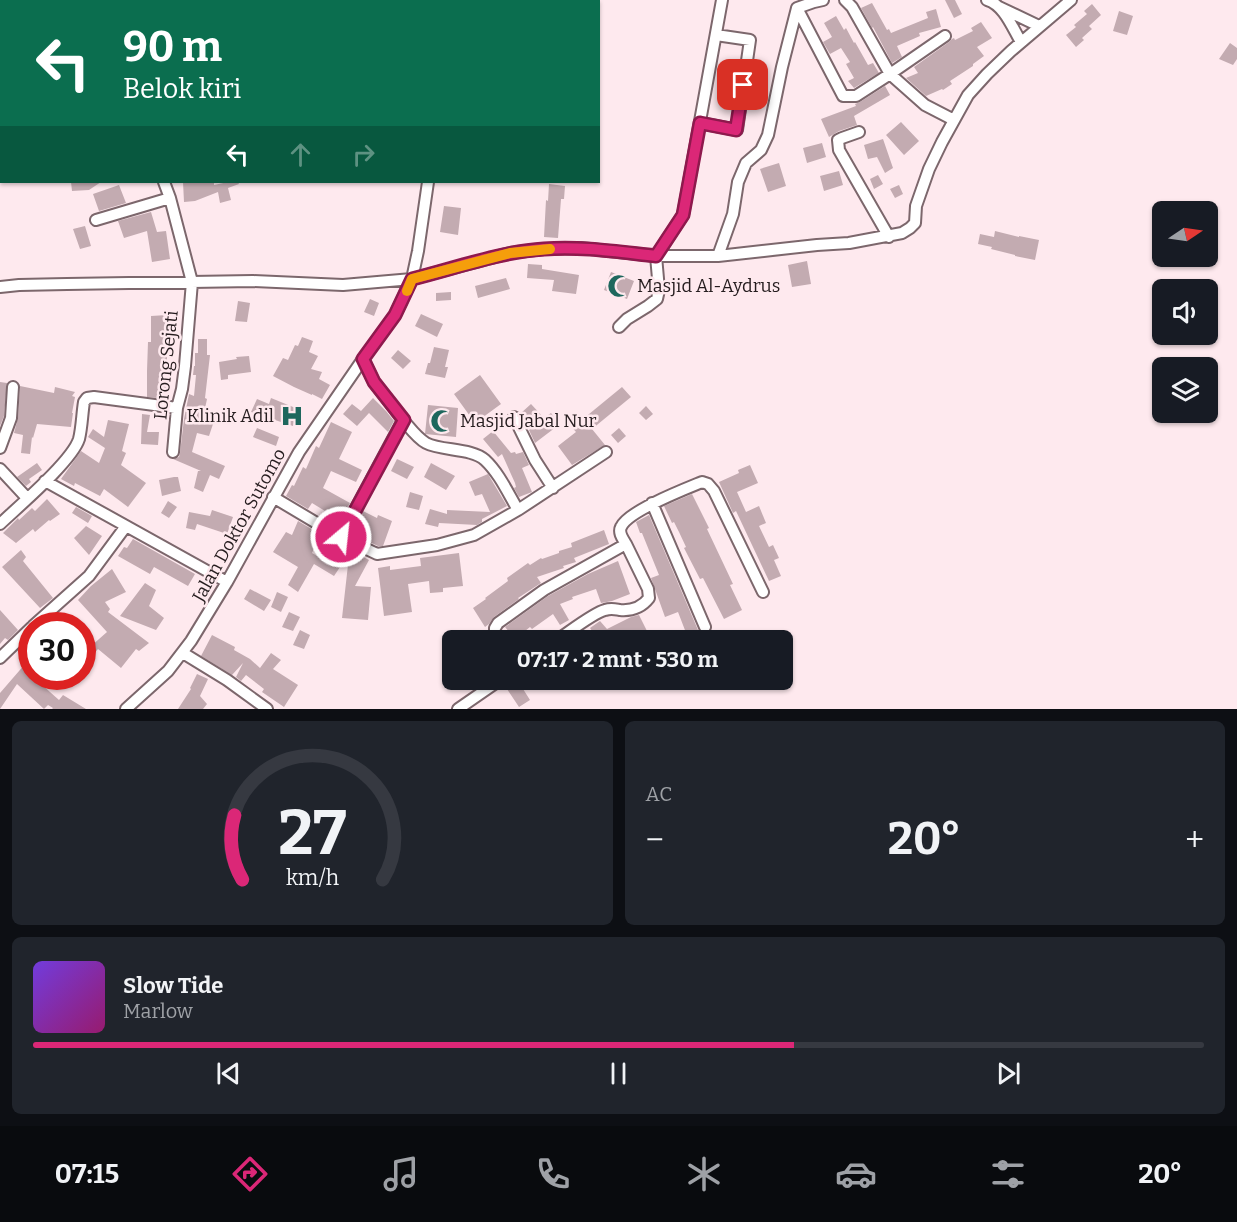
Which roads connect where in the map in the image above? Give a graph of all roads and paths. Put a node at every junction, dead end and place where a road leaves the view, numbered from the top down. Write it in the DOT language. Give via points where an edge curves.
graph roads {
  1 [pos="722,0"];
  2 [pos="823,0"];
  3 [pos="845,0"];
  4 [pos="987,0"];
  5 [pos="1071,0"];
  6 [pos="999,7"];
  7 [pos="797,8"];
  8 [pos="1039,26"];
  9 [pos="716,35"];
  10 [pos="945,36"];
  11 [pos="1021,42"];
  12 [pos="890,74"];
  13 [pos="954,120"];
  14 [pos="700,123"];
  15 [pos="859,132"];
  16 [pos="164,183"];
  17 [pos="428,183"];
  18 [pos="170,198"];
  19 [pos="96,220"];
  20 [pos="889,237"];
  21 [pos="656,256"];
  22 [pos="718,256"];
  23 [pos="412,279"];
  24 [pos="192,282"];
  25 [pos="0,288"];
  26 [pos="619,327"];
  27 [pos="363,359"];
  28 [pos="13,387"];
  29 [pos="177,408"];
  30 [pos="514,417"];
  31 [pos="404,420"];
  32 [pos="0,448"];
  33 [pos="173,452"];
  34 [pos="606,452"];
  35 [pos="0,469"];
  36 [pos="45,481"];
  37 [pos="553,488"];
  38 [pos="273,497"];
  39 [pos="27,498"];
  40 [pos="652,503"];
  41 [pos="518,510"];
  42 [pos="0,524"];
  43 [pos="126,526"];
  44 [pos="341,537"];
  45 [pos="628,547"];
  46 [pos="227,582"];
  47 [pos="763,592"];
  48 [pos="48,612"];
  49 [pos="705,627"];
  50 [pos="495,630"];
  51 [pos="572,630"];
  52 [pos="18,640"];
  53 [pos="183,653"];
  54 [pos="0,658"];
  55 [pos="486,690"];
  56 [pos="126,709"];
  57 [pos="267,709"];
  58 [pos="458,709"];
  1 -- 9 [label="street"];
  2 -- 7 [label="street"];
  3 -- 12 [label="street"];
  4 -- 6 [label="street"];
  5 -- 8 [label="street"];
  6 -- 8 [label="street"];
  6 -- 11 [label="street"];
  7 -- 12 [label="street" via="843,96 856,96"];
  7 -- 22 [label="street" via="768,135 761,150 746,163 738,182 733,214"];
  8 -- 11 [label="street"];
  9 -- 14 [label="street"];
  9 -- 14 [label="street" via="750,40 736,130"];
  10 -- 12 [label="street"];
  11 -- 13 [label="street" via="968,95"];
  12 -- 13 [label="street" via="925,105"];
  13 -- 20 [label="street" via="929,169 916,206 915,223 902,234"];
  14 -- 21 [label="street" via="683,215"];
  15 -- 20 [label="street" via="838,141 839,150"];
  16 -- 18 [label="street"];
  17 -- 23 [label="street, Jalan Doktor Sutomo"];
  18 -- 19 [label="street"];
  18 -- 24 [label="street"];
  20 -- 22 [label="street"];
  21 -- 22 [label="street"];
  21 -- 23 [label="street" via="581,248 544,249 510,253"];
  21 -- 26 [label="street" via="660,290 657,299"];
  23 -- 24 [label="street" via="344,285"];
  23 -- 27 [label="street, Jalan Doktor Sutomo" via="395,315"];
  24 -- 25 [label="street"];
  24 -- 29 [label="street, Lorong Sejati"];
  27 -- 31 [label="street" via="374,382"];
  27 -- 38 [label="street, Jalan Doktor Sutomo"];
  28 -- 32 [label="street" via="11,418"];
  29 -- 33 [label="street, Lorong Sejati"];
  29 -- 36 [label="street" via="87,398 78,440"];
  30 -- 37 [label="street"];
  31 -- 41 [label="street" via="427,443 483,458"];
  31 -- 44 [label="street"];
  34 -- 37 [label="street"];
  35 -- 39 [label="street"];
  36 -- 39 [label="street"];
  36 -- 43 [label="street"];
  37 -- 41 [label="street"];
  38 -- 44 [label="street"];
  38 -- 46 [label="street, Jalan Doktor Sutomo"];
  39 -- 42 [label="street"];
  40 -- 45 [label="street" via="620,528"];
  40 -- 47 [label="street" via="702,482 708,484"];
  40 -- 49 [label="street"];
  41 -- 44 [label="street" via="474,534 377,554"];
  43 -- 46 [label="street"];
  43 -- 48 [label="street" via="89,576"];
  45 -- 50 [label="street" via="544,590 498,623"];
  45 -- 51 [label="street" via="649,597 636,608 602,610"];
  46 -- 53 [label="street, Jalan Doktor Sutomo"];
  52 -- 54 [label="street"];
  53 -- 56 [label="street, Jalan Doktor Sutomo"];
  53 -- 57 [label="street"];
  55 -- 58 [label="street"];
}
